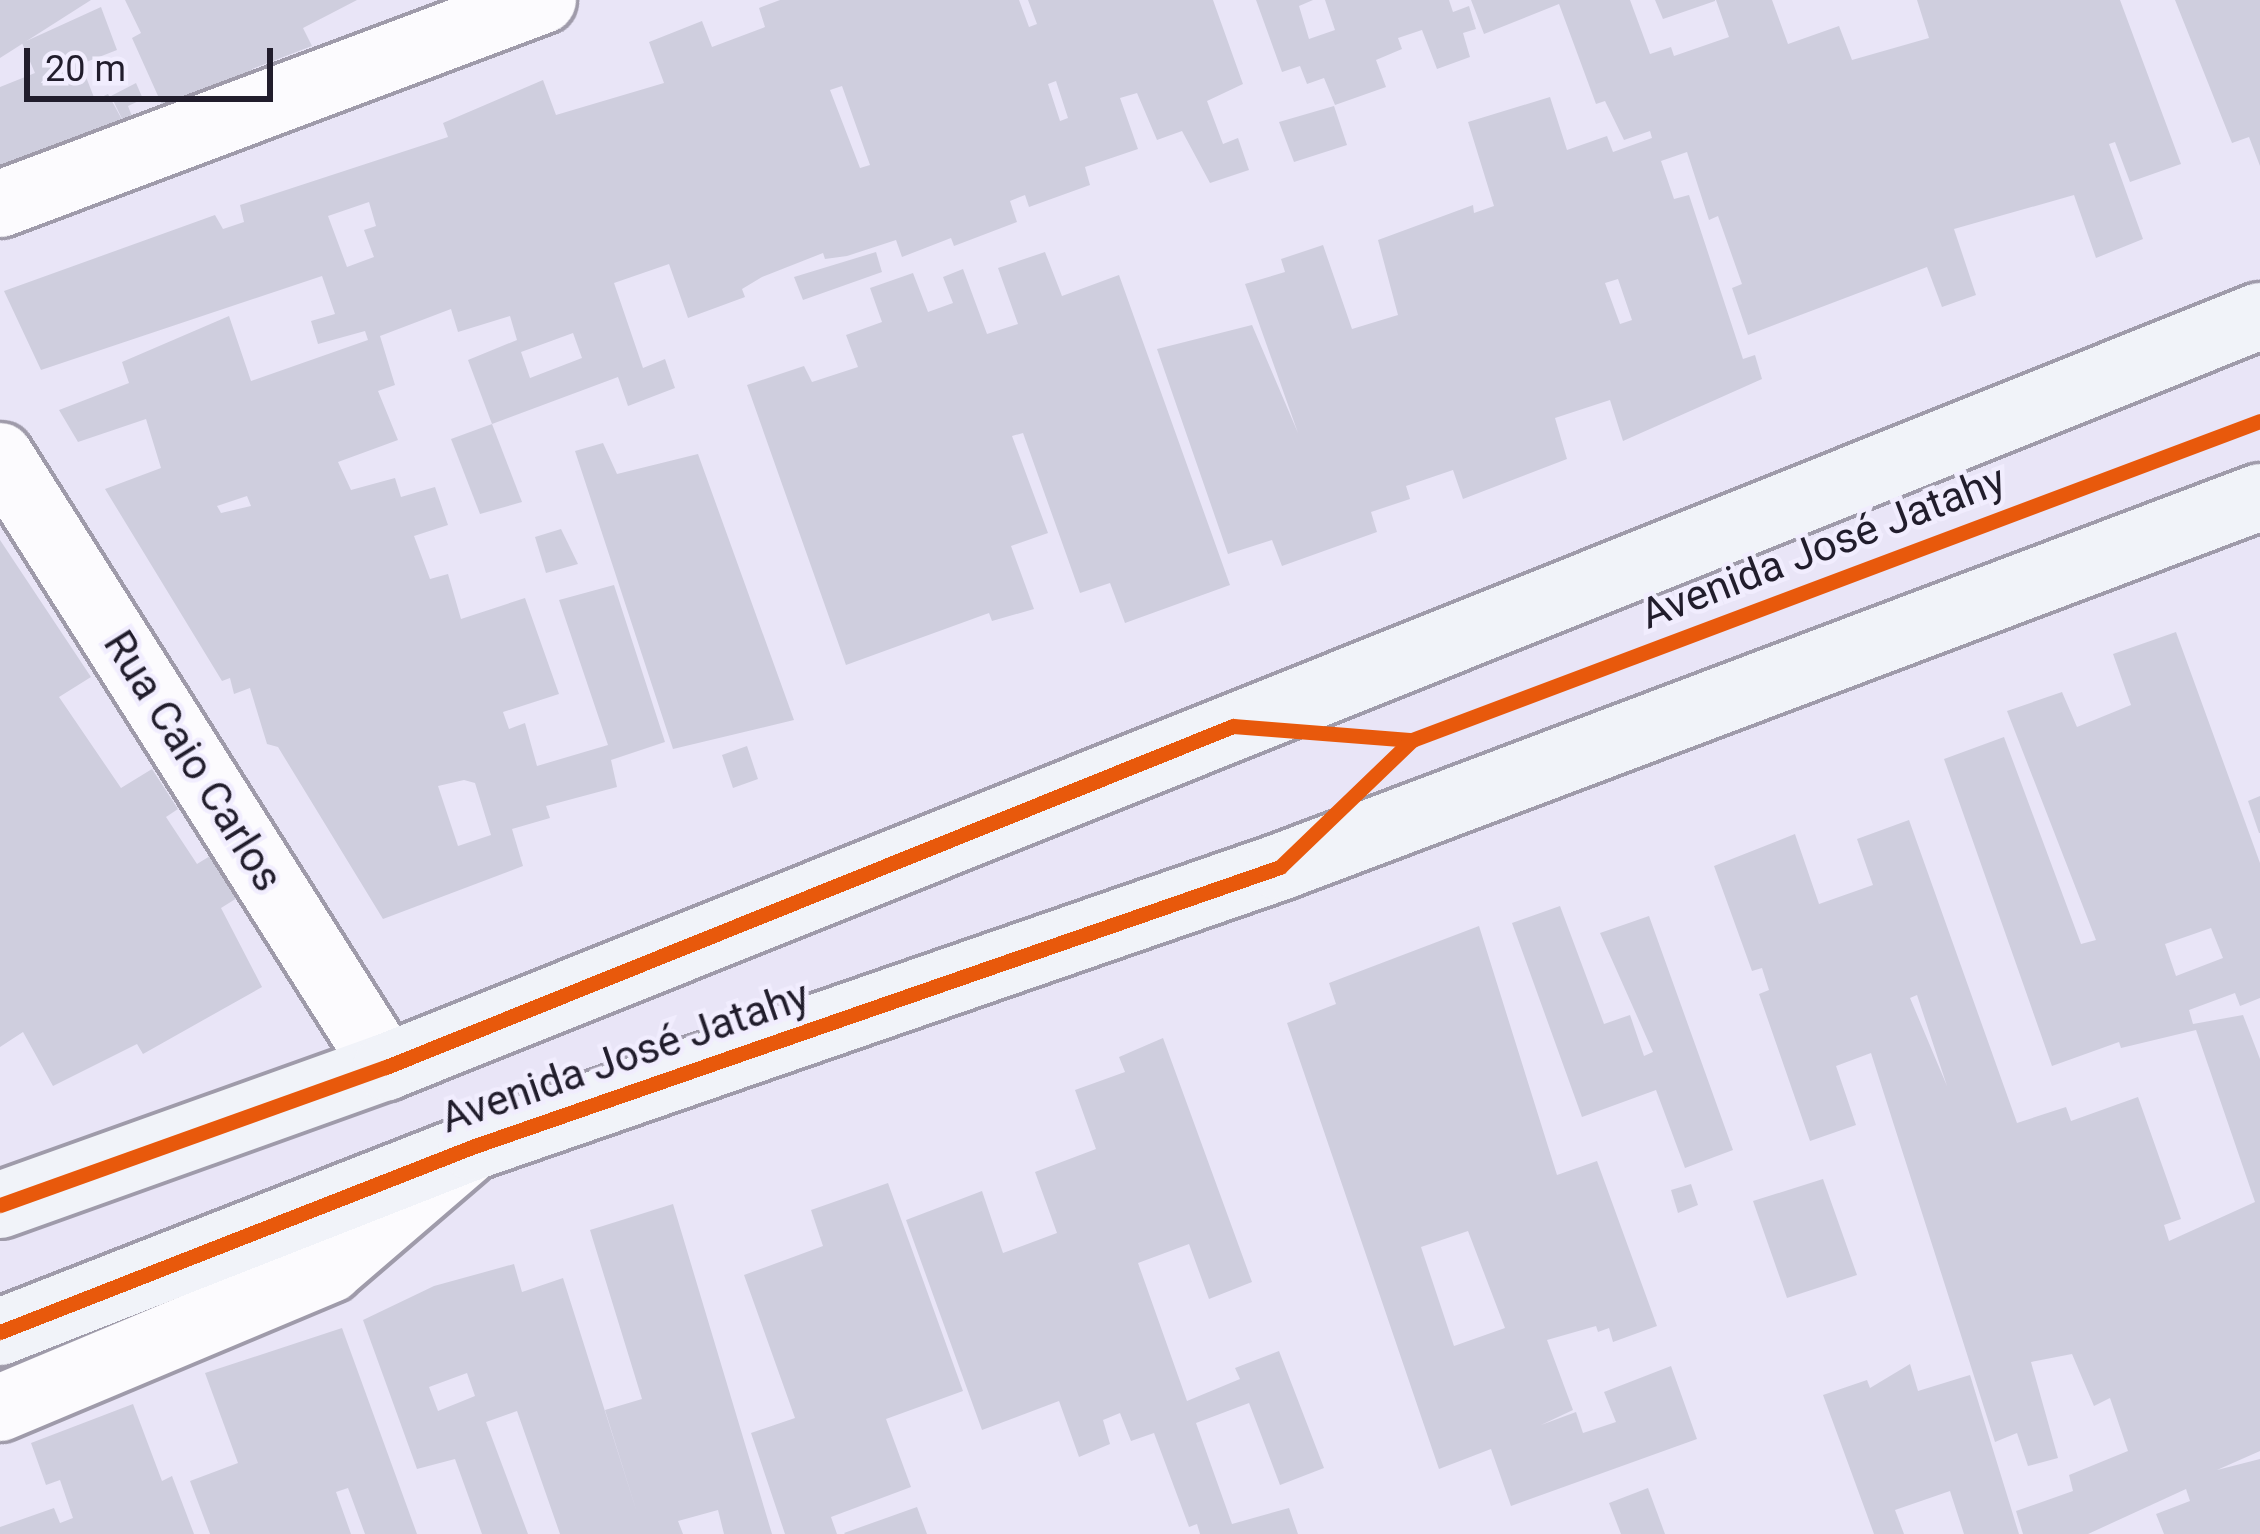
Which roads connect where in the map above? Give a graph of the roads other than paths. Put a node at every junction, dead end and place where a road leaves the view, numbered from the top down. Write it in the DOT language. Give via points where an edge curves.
graph roads {
  1 [pos="543,0"];
  2 [pos="0,204"];
  3 [pos="2260,316"];
  4 [pos="0,455"];
  5 [pos="2260,497"];
  6 [pos="386,1067"];
  7 [pos="472,1147"];
  8 [pos="0,1205"];
  9 [pos="0,1332"];
  10 [pos="0,1408"];
  1 -- 2 [label="street"];
  3 -- 6 [label="main road, Avenida José Jatahy"];
  4 -- 6 [label="street, Rua Caio Carlos"];
  5 -- 7 [label="main road, Avenida José Jatahy" via="1280,867"];
  6 -- 8 [label="main road, Avenida José Jatahy"];
  7 -- 9 [label="main road, Avenida José Jatahy"];
  7 -- 10 [label="street, Avenida José Jatahy" via="330,1269"];
}
